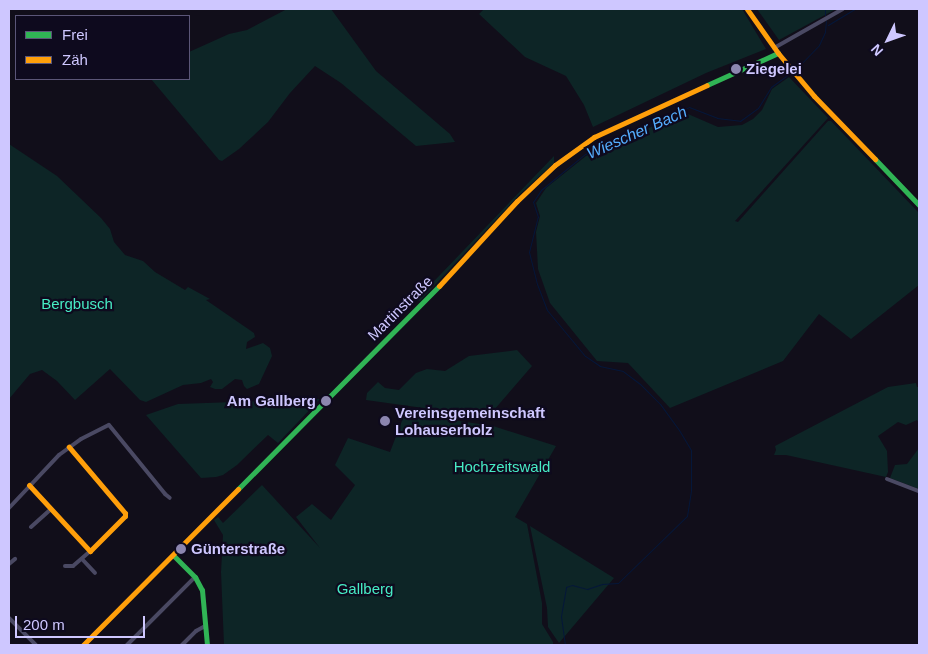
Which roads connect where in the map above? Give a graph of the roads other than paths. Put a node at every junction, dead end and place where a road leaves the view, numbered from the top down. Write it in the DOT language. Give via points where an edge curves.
graph roads {
  1 [pos="748,9"];
  2 [pos="843,9"];
  3 [pos="774,48"];
  4 [pos="778,53"];
  5 [pos="919,205"];
  6 [pos="69,447"];
  7 [pos="887,479"];
  8 [pos="29,484"];
  9 [pos="919,491"];
  10 [pos="170,498"];
  11 [pos="9,508"];
  12 [pos="51,509"];
  13 [pos="31,527"];
  14 [pos="90,552"];
  15 [pos="174,556"];
  16 [pos="15,559"];
  17 [pos="82,559"];
  18 [pos="9,564"];
  19 [pos="65,566"];
  20 [pos="95,573"];
  21 [pos="195,577"];
  22 [pos="9,618"];
  23 [pos="205,626"];
  24 [pos="36,645"];
  25 [pos="83,645"];
  26 [pos="127,645"];
  27 [pos="182,645"];
  28 [pos="206,645"];
  1 -- 3 [label="street"];
  2 -- 3 [label="street"];
  3 -- 4 [label="street"];
  4 -- 5 [label="street" via="826,109"];
  4 -- 15 [label="street, Martinstraße" via="594,137 555,165"];
  6 -- 8 [label="street"];
  6 -- 10 [label="street" via="110,425"];
  6 -- 14 [label="street" via="125,513"];
  7 -- 9 [label="street"];
  8 -- 11 [label="street"];
  8 -- 12 [label="street"];
  12 -- 13 [label="street"];
  12 -- 14 [label="street"];
  14 -- 17 [label="street"];
  15 -- 21 [label="street"];
  15 -- 25 [label="street, Martinstraße"];
  16 -- 18 [label="street"];
  17 -- 19 [label="street" via="73,566"];
  17 -- 20 [label="street"];
  21 -- 23 [label="street" via="202,590"];
  21 -- 26 [label="street"];
  22 -- 24 [label="street"];
  23 -- 27 [label="street" via="196,630"];
  23 -- 28 [label="street"];
}
